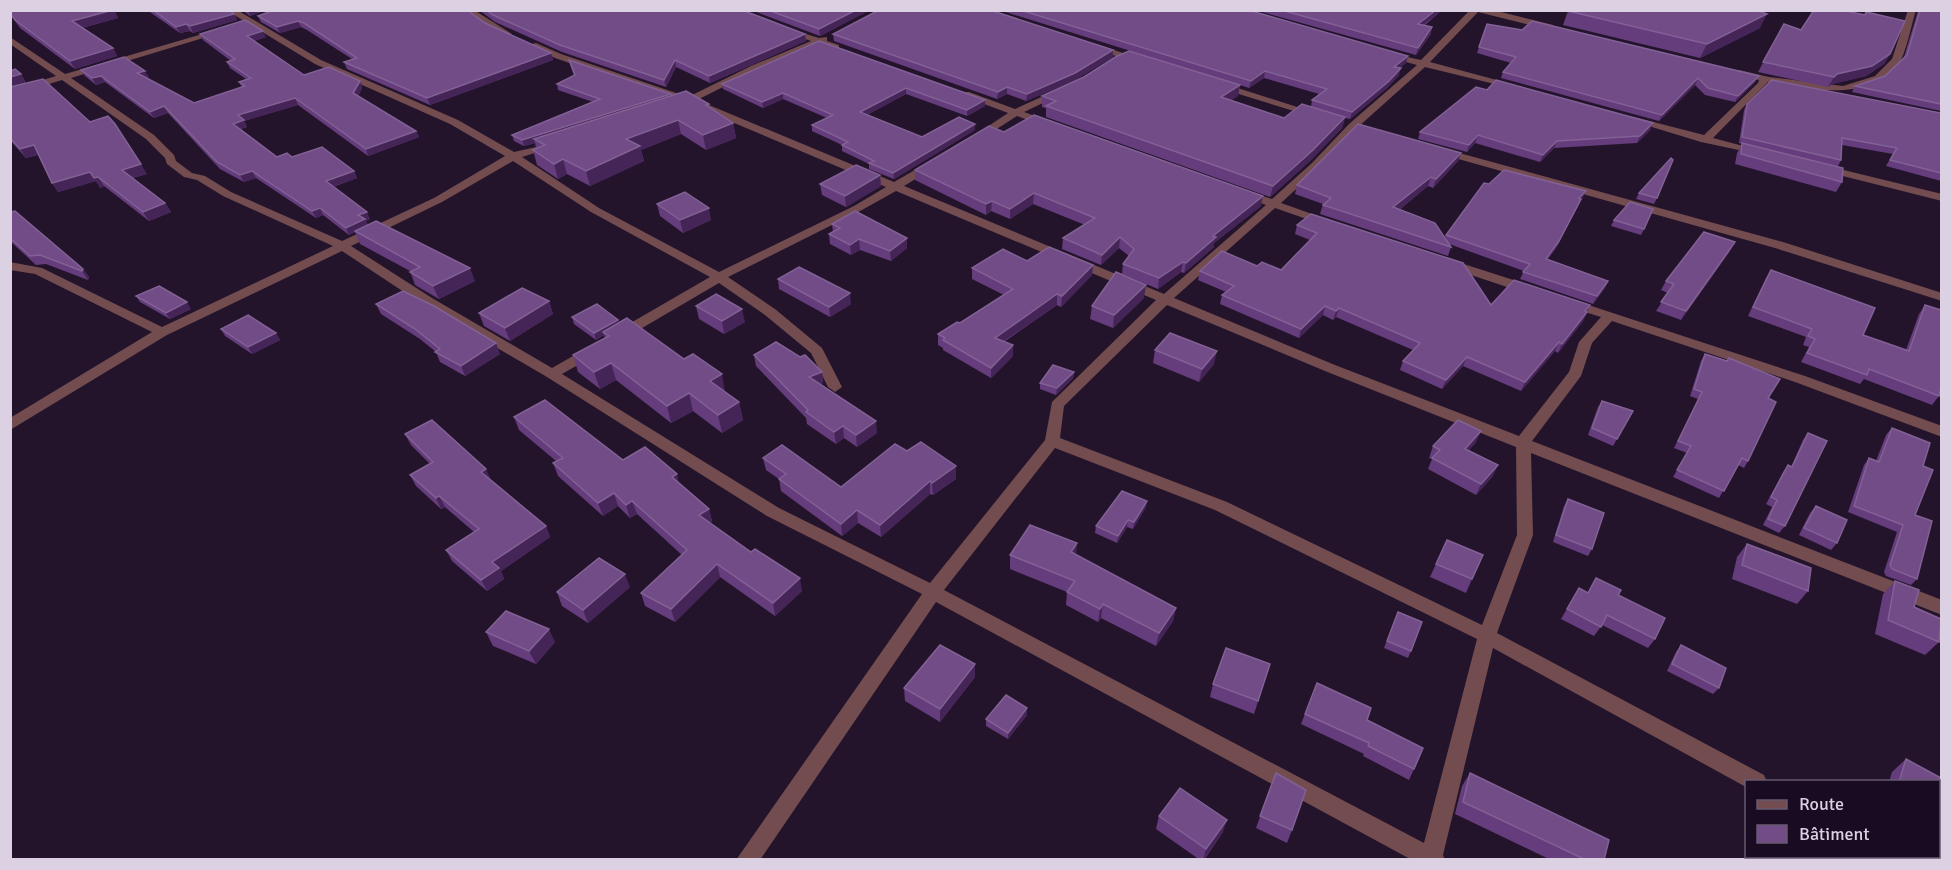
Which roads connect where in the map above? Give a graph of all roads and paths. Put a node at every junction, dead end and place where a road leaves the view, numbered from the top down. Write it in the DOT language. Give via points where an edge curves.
graph roads {
  1 [pos="230,10"];
  2 [pos="467,10"];
  3 [pos="1475,10"];
  4 [pos="1481,10"];
  5 [pos="1912,10"];
  6 [pos="777,26"];
  7 [pos="229,28"];
  8 [pos="1562,30"];
  9 [pos="825,39"];
  10 [pos="10,40"];
  11 [pos="1082,42"];
  12 [pos="1379,51"];
  13 [pos="852,53"];
  14 [pos="1127,56"];
  15 [pos="1112,62"];
  16 [pos="1150,63"];
  17 [pos="1423,63"];
  18 [pos="1732,70"];
  19 [pos="62,76"];
  20 [pos="1764,79"];
  21 [pos="1206,81"];
  22 [pos="1069,88"];
  23 [pos="951,89"];
  24 [pos="1527,91"];
  25 [pos="10,93"];
  26 [pos="1859,98"];
  27 [pos="688,100"];
  28 [pos="667,107"];
  29 [pos="1016,112"];
  30 [pos="1628,118"];
  31 [pos="1347,124"];
  32 [pos="1061,128"];
  33 [pos="1705,140"];
  34 [pos="557,142"];
  35 [pos="969,142"];
  36 [pos="1433,148"];
  37 [pos="513,156"];
  38 [pos="1774,156"];
  39 [pos="941,159"];
  40 [pos="1808,165"];
  41 [pos="894,186"];
  42 [pos="1227,188"];
  43 [pos="1941,198"];
  44 [pos="1272,204"];
  45 [pos="1338,226"];
  46 [pos="341,245"];
  47 [pos="1436,259"];
  48 [pos="10,266"];
  49 [pos="719,277"];
  50 [pos="1941,297"];
  51 [pos="1165,299"];
  52 [pos="1609,316"];
  53 [pos="162,332"];
  54 [pos="552,374"];
  55 [pos="835,387"];
  56 [pos="10,424"];
  57 [pos="1941,432"];
  58 [pos="1052,441"];
  59 [pos="1522,442"];
  60 [pos="933,592"];
  61 [pos="1941,608"];
  62 [pos="1486,636"];
  63 [pos="1753,780"];
  64 [pos="1433,859"];
  65 [pos="747,860"];
  1 -- 37 [label="street" via="318,62 454,122"];
  2 -- 27 [label="street" via="491,26 558,56"];
  3 -- 17 [label="street"];
  4 -- 8 [label="street"];
  5 -- 20 [label="street" via="1896,60 1878,78 1844,89"];
  6 -- 9 [label="street"];
  7 -- 19 [label="street"];
  9 -- 13 [label="street"];
  9 -- 27 [label="street"];
  10 -- 19 [label="street"];
  11 -- 14 [label="street"];
  12 -- 17 [label="street"];
  14 -- 15 [label="street"];
  14 -- 16 [label="street"];
  17 -- 24 [label="street"];
  17 -- 31 [label="street"];
  18 -- 20 [label="street"];
  19 -- 25 [label="street"];
  19 -- 46 [label="street" via="150,137 188,175"];
  20 -- 26 [label="street"];
  20 -- 33 [label="street"];
  21 -- 31 [label="street"];
  22 -- 29 [label="street"];
  23 -- 29 [label="street"];
  27 -- 28 [label="street"];
  27 -- 41 [label="street"];
  29 -- 32 [label="street"];
  29 -- 35 [label="street"];
  30 -- 33 [label="street"];
  31 -- 44 [label="street" via="1316,165"];
  33 -- 38 [label="street"];
  34 -- 37 [label="street"];
  36 -- 50 [label="street" via="1779,245"];
  37 -- 46 [label="street" via="438,200"];
  37 -- 49 [label="street" via="595,210"];
  39 -- 41 [label="street"];
  40 -- 43 [label="street"];
  41 -- 49 [label="street"];
  41 -- 51 [label="street"];
  42 -- 44 [label="street"];
  44 -- 45 [label="street"];
  44 -- 51 [label="street"];
  46 -- 53 [label="street"];
  46 -- 54 [label="street" via="427,302"];
  47 -- 52 [label="street"];
  48 -- 53 [label="street" via="38,272"];
  49 -- 54 [label="street"];
  49 -- 55 [label="street" via="817,351"];
  51 -- 58 [label="street" via="1057,405"];
  51 -- 59 [label="street" via="1329,368"];
  52 -- 57 [label="street" via="1800,379"];
  52 -- 59 [label="street" via="1586,342 1576,373"];
  53 -- 56 [label="street"];
  54 -- 60 [label="street" via="773,512"];
  58 -- 60 [label="street"];
  58 -- 62 [label="street" via="1221,506"];
  59 -- 61 [label="street"];
  59 -- 62 [label="street" via="1525,535"];
  60 -- 64 [label="street"];
  60 -- 65 [label="street"];
  62 -- 63 [label="street"];
  62 -- 64 [label="street"];
}
